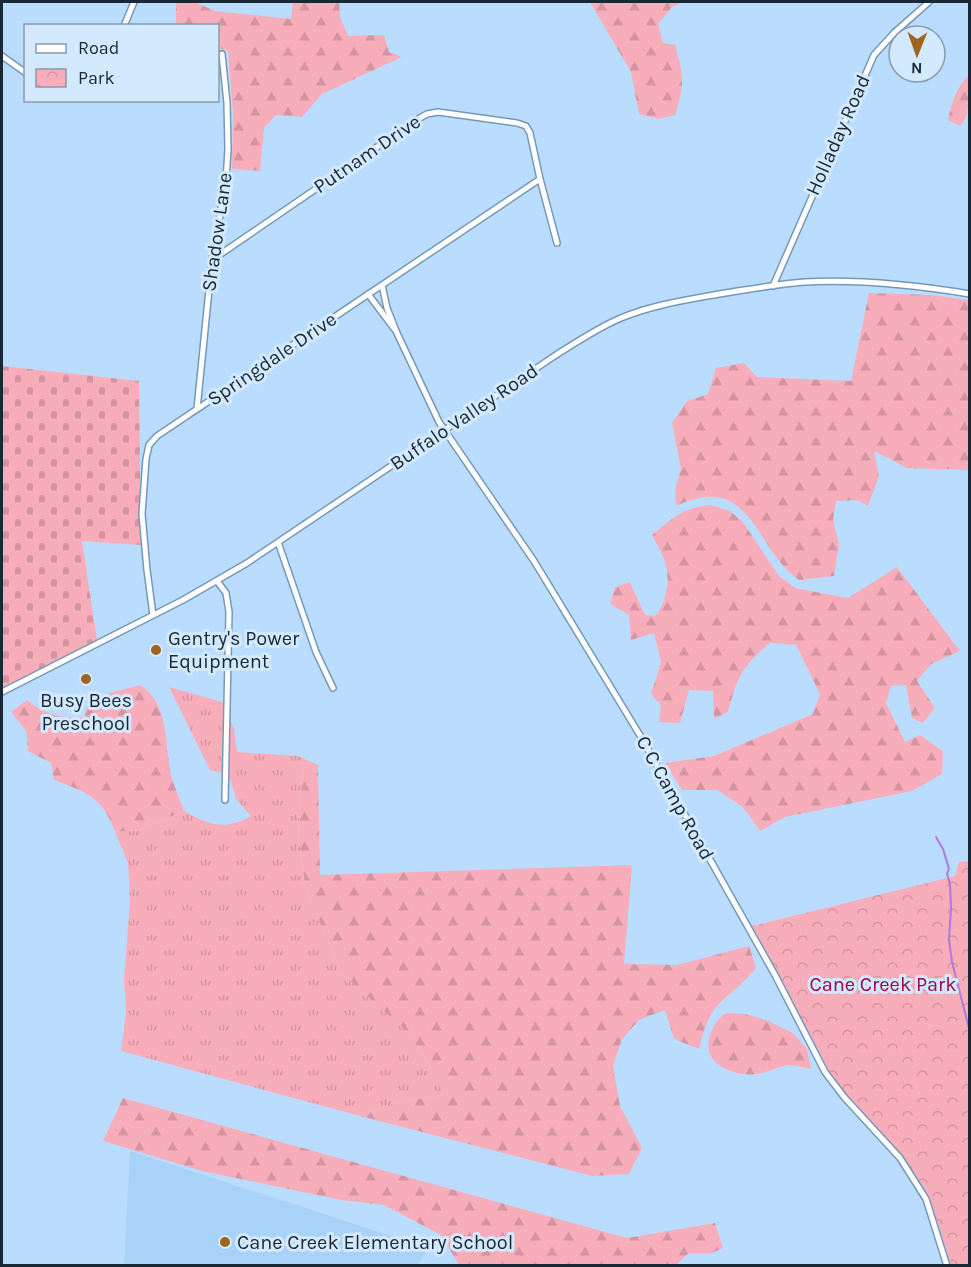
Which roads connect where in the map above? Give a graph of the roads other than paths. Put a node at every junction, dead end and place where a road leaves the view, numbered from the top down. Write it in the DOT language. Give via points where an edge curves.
graph roads {
  1 [pos="134,2"];
  2 [pos="928,2"];
  3 [pos="125,24"];
  4 [pos="222,54"];
  5 [pos="2,56"];
  6 [pos="24,72"];
  7 [pos="540,179"];
  8 [pos="557,243"];
  9 [pos="212,260"];
  10 [pos="382,285"];
  11 [pos="773,286"];
  12 [pos="368,294"];
  13 [pos="969,294"];
  14 [pos="396,331"];
  15 [pos="197,409"];
  16 [pos="445,428"];
  17 [pos="278,542"];
  18 [pos="217,581"];
  19 [pos="153,615"];
  20 [pos="333,688"];
  21 [pos="2,692"];
  22 [pos="225,800"];
  23 [pos="947,1266"];
  1 -- 3 [label="street"];
  2 -- 11 [label="street, Holladay Road" via="874,55"];
  4 -- 9 [label="street, Shadow Lane" via="228,149"];
  5 -- 6 [label="street"];
  7 -- 8 [label="street, Putnam Drive"];
  7 -- 9 [label="street, Putnam Drive" via="526,126 438,112 427,114"];
  7 -- 10 [label="street, Springdale Drive"];
  9 -- 15 [label="street, Shadow Lane"];
  10 -- 12 [label="street, Springdale Drive"];
  10 -- 14 [label="street"];
  11 -- 13 [label="street, Buffalo Valley Road" via="885,282"];
  11 -- 16 [label="street, Buffalo Valley Road" via="675,302 618,319 571,345"];
  12 -- 14 [label="street"];
  12 -- 15 [label="street, Springdale Drive"];
  14 -- 16 [label="street, C C Camp Road" via="432,409"];
  15 -- 19 [label="street, Springdale Drive" via="157,436 147,452 142,514"];
  16 -- 17 [label="street, Buffalo Valley Road"];
  16 -- 23 [label="street, C C Camp Road" via="534,561 641,737 825,1072 900,1158 926,1199"];
  17 -- 18 [label="street, Buffalo Valley Road"];
  17 -- 20 [label="street" via="316,652"];
  18 -- 19 [label="street, Buffalo Valley Road"];
  18 -- 22 [label="street" via="226,593 229,612"];
  19 -- 21 [label="street, Buffalo Valley Road"];
}
